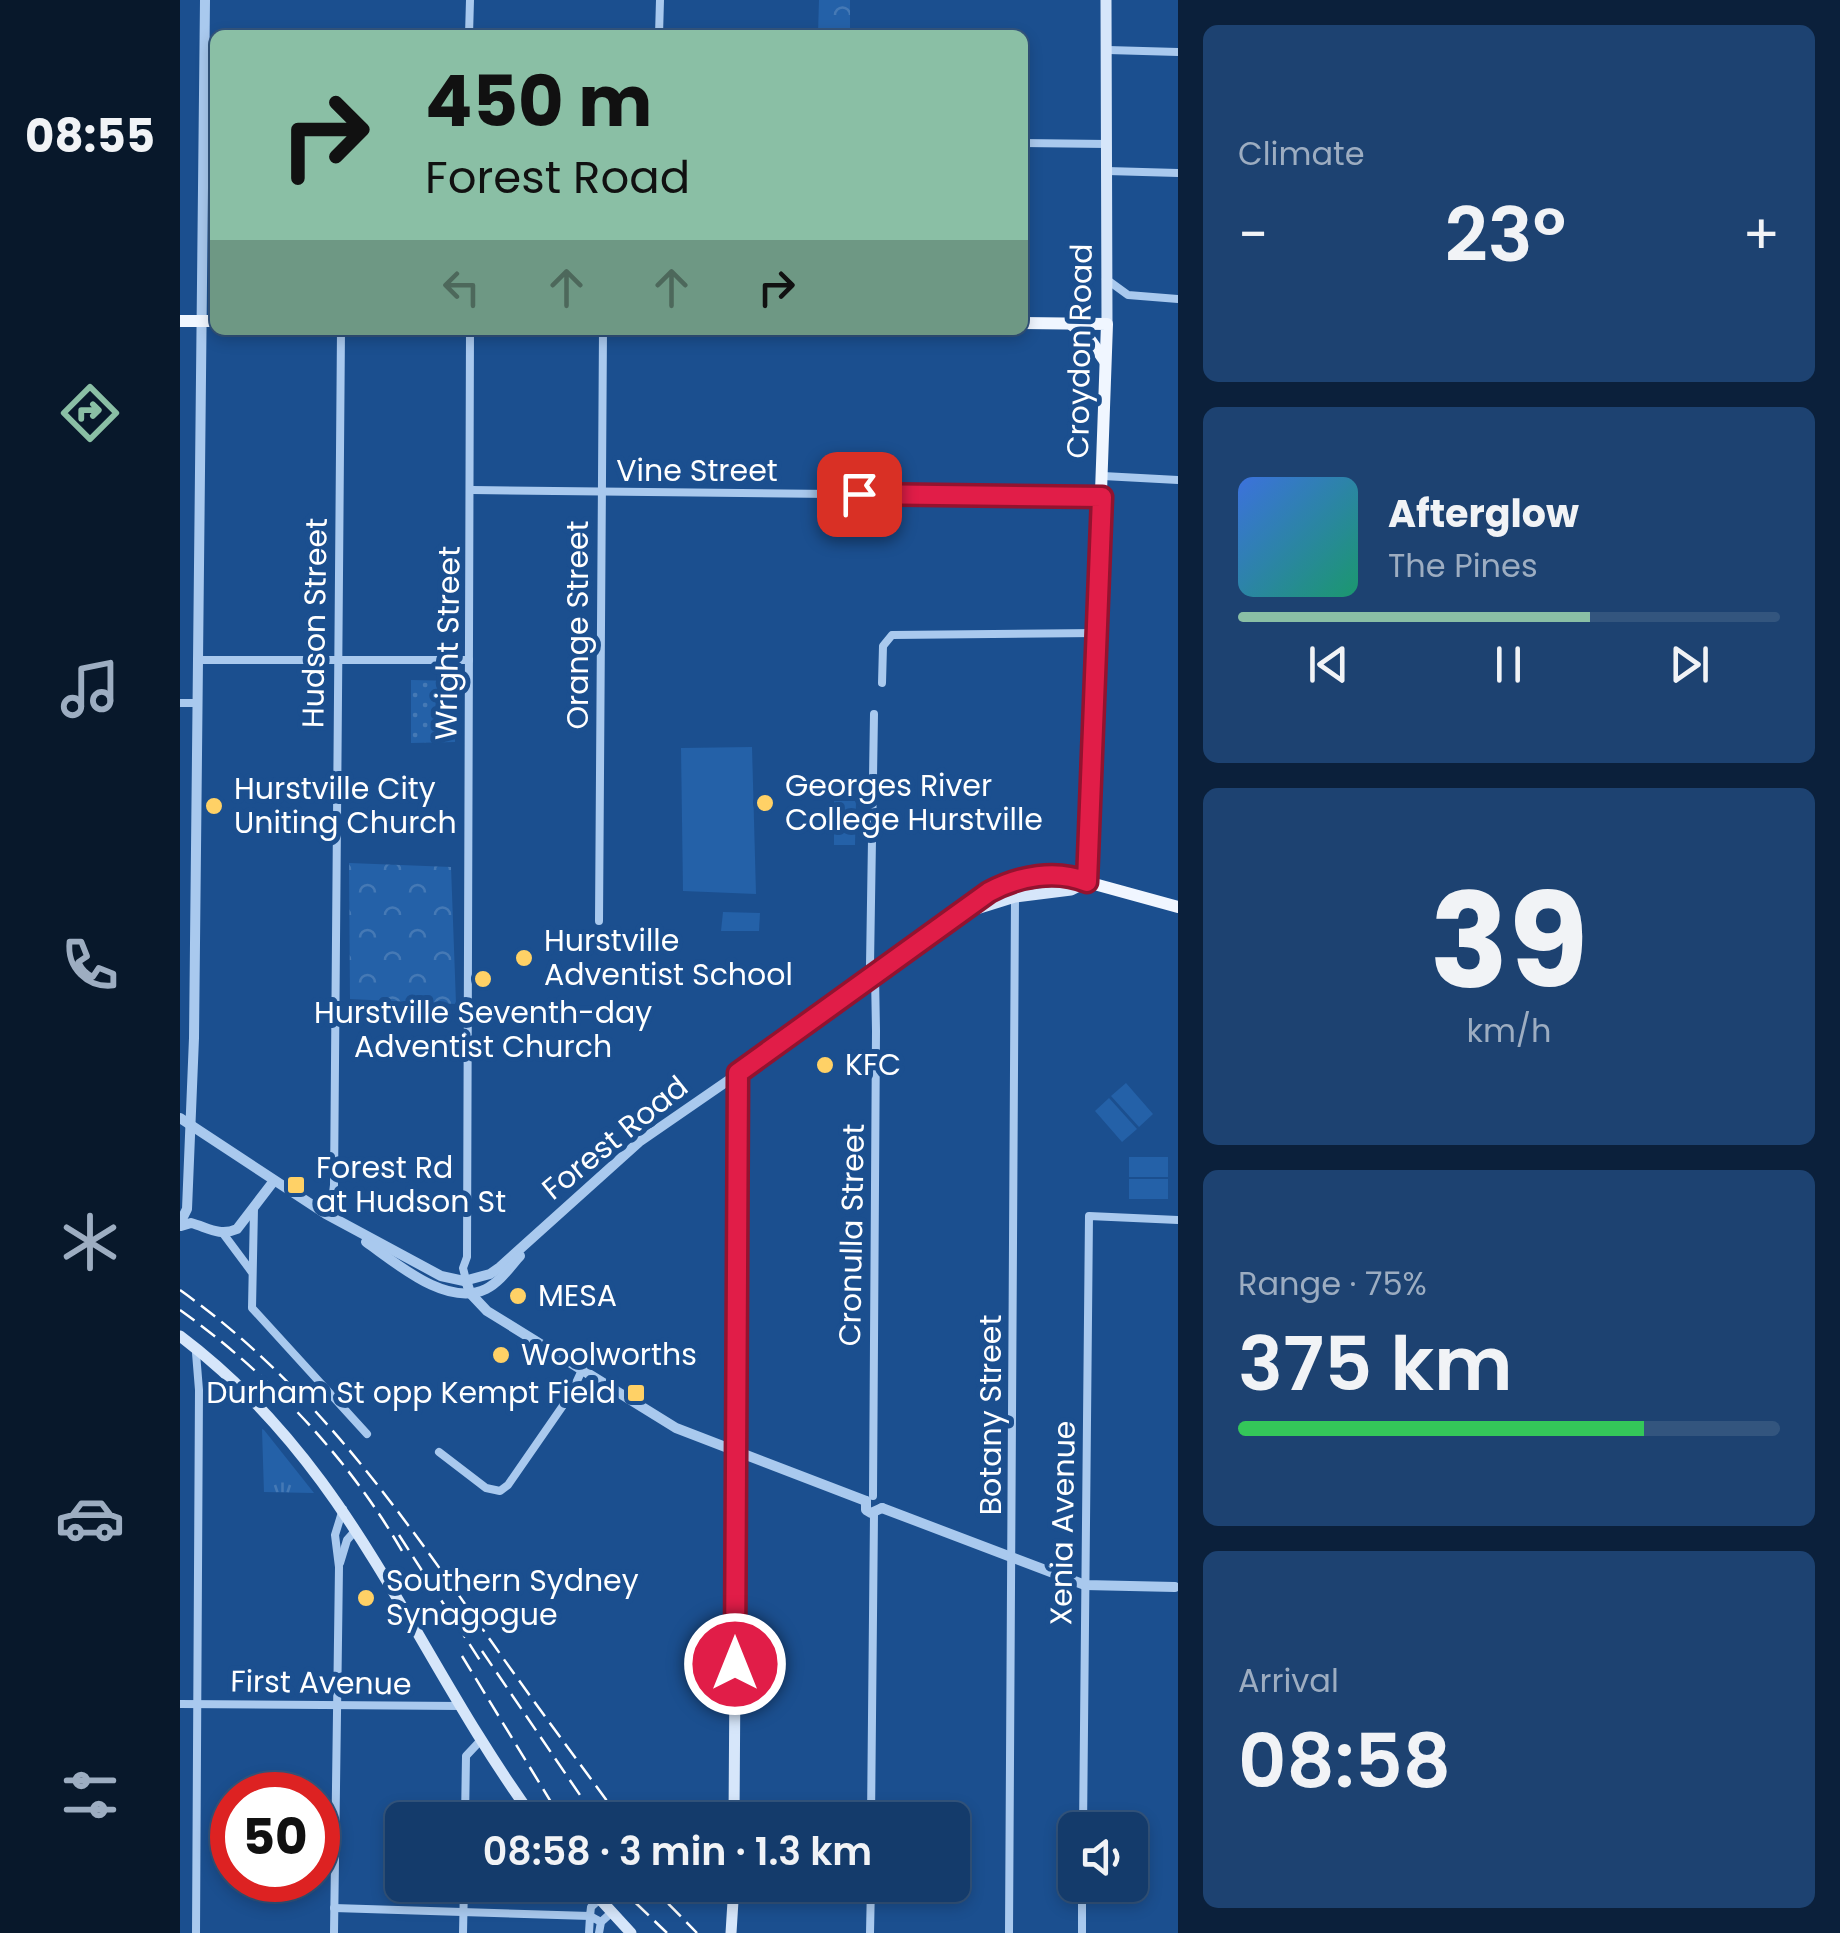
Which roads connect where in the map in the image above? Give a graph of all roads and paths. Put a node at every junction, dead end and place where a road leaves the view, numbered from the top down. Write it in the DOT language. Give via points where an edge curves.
graph roads {
  1 [pos="205,0"];
  2 [pos="470,0"];
  3 [pos="660,0"];
  4 [pos="1106,0"];
  5 [pos="470,30"];
  6 [pos="659,30"];
  7 [pos="1108,50"];
  8 [pos="1178,52"];
  9 [pos="1028,143"];
  10 [pos="1107,144"];
  11 [pos="1107,172"];
  12 [pos="1178,173"];
  13 [pos="1106,279"];
  14 [pos="1178,300"];
  15 [pos="180,321"];
  16 [pos="208,321"];
  17 [pos="1028,323"];
  18 [pos="1070,324"];
  19 [pos="1106,324"];
  20 [pos="341,335"];
  21 [pos="470,335"];
  22 [pos="603,335"];
  23 [pos="1106,363"];
  24 [pos="1104,476"];
  25 [pos="1178,480"];
  26 [pos="472,490"];
  27 [pos="602,492"];
  28 [pos="1102,497"];
  29 [pos="1097,633"];
  30 [pos="337,659"];
  31 [pos="198,660"];
  32 [pos="469,660"];
  33 [pos="882,683"];
  34 [pos="180,703"];
  35 [pos="197,704"];
  36 [pos="874,714"];
  37 [pos="1087,882"];
  38 [pos="1016,897"];
  39 [pos="1178,907"];
  40 [pos="958,915"];
  41 [pos="599,921"];
  42 [pos="876,975"];
  43 [pos="738,1073"];
  44 [pos="180,1118"];
  45 [pos="191,1126"];
  46 [pos="183,1182"];
  47 [pos="273,1182"];
  48 [pos="292,1193"];
  49 [pos="256,1205"];
  50 [pos="183,1207"];
  51 [pos="326,1214"];
  52 [pos="1178,1220"];
  53 [pos="180,1225"];
  54 [pos="547,1225"];
  55 [pos="222,1232"];
  56 [pos="254,1241"];
  57 [pos="235,1248"];
  58 [pos="251,1271"];
  59 [pos="472,1279"];
  60 [pos="483,1290"];
  61 [pos="470,1293"];
  62 [pos="498,1318"];
  63 [pos="180,1336"];
  64 [pos="193,1346"];
  65 [pos="215,1364"];
  66 [pos="582,1370"];
  67 [pos="199,1390"];
  68 [pos="367,1434"];
  69 [pos="736,1451"];
  70 [pos="439,1452"];
  71 [pos="869,1499"];
  72 [pos="344,1509"];
  73 [pos="878,1511"];
  74 [pos="356,1529"];
  75 [pos="1013,1558"];
  76 [pos="338,1567"];
  77 [pos="1085,1585"];
  78 [pos="1176,1586"];
  79 [pos="337,1703"];
  80 [pos="180,1704"];
  81 [pos="197,1704"];
  82 [pos="461,1706"];
  83 [pos="482,1740"];
  84 [pos="465,1802"];
  85 [pos="523,1802"];
  86 [pos="734,1802"];
  87 [pos="871,1802"];
  88 [pos="1083,1812"];
  89 [pos="464,1902"];
  90 [pos="597,1902"];
  91 [pos="602,1902"];
  92 [pos="733,1902"];
  93 [pos="870,1902"];
  94 [pos="1082,1902"];
  95 [pos="334,1908"];
  96 [pos="464,1911"];
  97 [pos="611,1913"];
  98 [pos="590,1916"];
  99 [pos="600,1922"];
  100 [pos="196,1933"];
  101 [pos="334,1933"];
  102 [pos="463,1933"];
  103 [pos="590,1933"];
  104 [pos="599,1933"];
  105 [pos="631,1933"];
  106 [pos="731,1933"];
  107 [pos="870,1933"];
  108 [pos="1009,1933"];
  109 [pos="1082,1933"];
  1 -- 16 [label="street"];
  2 -- 5 [label="street"];
  3 -- 6 [label="street"];
  4 -- 7 [label="main road, Croydon Road"];
  7 -- 8 [label="street"];
  7 -- 10 [label="main road, Croydon Road"];
  9 -- 10 [label="street"];
  10 -- 11 [label="main road, Croydon Road"];
  11 -- 12 [label="street"];
  11 -- 13 [label="main road, Croydon Road"];
  13 -- 14 [label="street" via="1128,295"];
  13 -- 19 [label="main road, Croydon Road"];
  15 -- 16 [label="main road"];
  16 -- 31 [label="street"];
  17 -- 18 [label="main road"];
  18 -- 19 [label="main road"];
  18 -- 23 [label="main road" via="1088,336"];
  19 -- 23 [label="main road, Croydon Road"];
  20 -- 30 [label="street, Hudson Street"];
  21 -- 26 [label="street, Wright Street"];
  22 -- 27 [label="street, Orange Street"];
  23 -- 24 [label="main road, Croydon Road"];
  24 -- 25 [label="street"];
  24 -- 28 [label="main road, Croydon Road"];
  26 -- 27 [label="street, Vine Street"];
  26 -- 32 [label="street, Wright Street"];
  27 -- 28 [label="street, Vine Street"];
  27 -- 41 [label="street, Orange Street"];
  28 -- 29 [label="main road, Croydon Road"];
  29 -- 33 [label="street" via="892,635 883,646"];
  29 -- 37 [label="main road, Croydon Road"];
  30 -- 31 [label="street"];
  30 -- 32 [label="street"];
  30 -- 51 [label="street, Hudson Street" via="334,1186"];
  31 -- 35 [label="street"];
  32 -- 59 [label="street, Wright Street" via="466,1257"];
  34 -- 35 [label="street"];
  35 -- 45 [label="street"];
  36 -- 42 [label="street, Cronulla Street" via="870,964"];
  37 -- 38 [label="main road, Forest Road"];
  37 -- 39 [label="main road, Forest Road"];
  37 -- 40 [label="main road, Forest Road" via="1070,874 1014,881"];
  38 -- 40 [label="main road, Forest Road"];
  38 -- 75 [label="street, Botany Street"];
  40 -- 42 [label="main road, Forest Road"];
  42 -- 43 [label="main road, Forest Road"];
  42 -- 71 [label="street, Cronulla Street"];
  43 -- 54 [label="street, Forest Road" via="638,1142"];
  43 -- 69 [label="main road"];
  44 -- 45 [label="street"];
  45 -- 46 [label="street"];
  45 -- 47 [label="street"];
  46 -- 50 [label="street"];
  47 -- 48 [label="street"];
  47 -- 49 [label="street"];
  48 -- 49 [label="street"];
  48 -- 51 [label="street"];
  49 -- 55 [label="street" via="237,1230"];
  49 -- 56 [label="street"];
  50 -- 53 [label="street"];
  50 -- 55 [label="street"];
  51 -- 59 [label="street" via="429,1270"];
  51 -- 61 [label="street" via="426,1280"];
  52 -- 77 [label="street, Xenia Avenue" via="1089,1216"];
  53 -- 55 [label="street"];
  54 -- 59 [label="street, Forest Road" via="490,1274"];
  54 -- 60 [label="street, Forest Road"];
  55 -- 57 [label="street"];
  56 -- 57 [label="street"];
  56 -- 58 [label="street"];
  57 -- 58 [label="street"];
  58 -- 68 [label="street" via="258,1318"];
  59 -- 60 [label="street"];
  59 -- 61 [label="street"];
  60 -- 61 [label="street, Forest Road"];
  60 -- 62 [label="street"];
  61 -- 62 [label="street"];
  62 -- 66 [label="street"];
  63 -- 64 [label="main road"];
  64 -- 65 [label="main road"];
  64 -- 67 [label="street"];
  65 -- 67 [label="street"];
  65 -- 72 [label="main road" via="288,1435"];
  66 -- 69 [label="street" via="676,1428"];
  66 -- 70 [label="street" via="500,1491 486,1488"];
  67 -- 81 [label="street"];
  69 -- 71 [label="street"];
  69 -- 86 [label="main road"];
  71 -- 73 [label="street" via="881,1500"];
  72 -- 74 [label="main road"];
  72 -- 76 [label="street" via="335,1535"];
  73 -- 75 [label="street"];
  73 -- 87 [label="street"];
  74 -- 76 [label="street"];
  74 -- 82 [label="main road"];
  75 -- 77 [label="street"];
  75 -- 108 [label="street, Botany Street"];
  76 -- 79 [label="street"];
  77 -- 78 [label="street"];
  77 -- 88 [label="street, Xenia Avenue"];
  79 -- 81 [label="street, First Avenue"];
  79 -- 82 [label="street, First Avenue"];
  79 -- 95 [label="street"];
  80 -- 81 [label="street, First Avenue"];
  81 -- 100 [label="street"];
  82 -- 83 [label="main road"];
  83 -- 84 [label="street" via="466,1756"];
  83 -- 85 [label="main road"];
  89 -- 96 [label="street"];
  90 -- 98 [label="street"];
  91 -- 97 [label="main road"];
  92 -- 106 [label="main road"];
  93 -- 107 [label="street"];
  94 -- 109 [label="street"];
  95 -- 96 [label="street"];
  95 -- 101 [label="street"];
  96 -- 98 [label="street"];
  96 -- 102 [label="street"];
  97 -- 99 [label="street"];
  97 -- 105 [label="main road"];
  98 -- 99 [label="street"];
  98 -- 103 [label="street"];
  99 -- 104 [label="street"];
}
